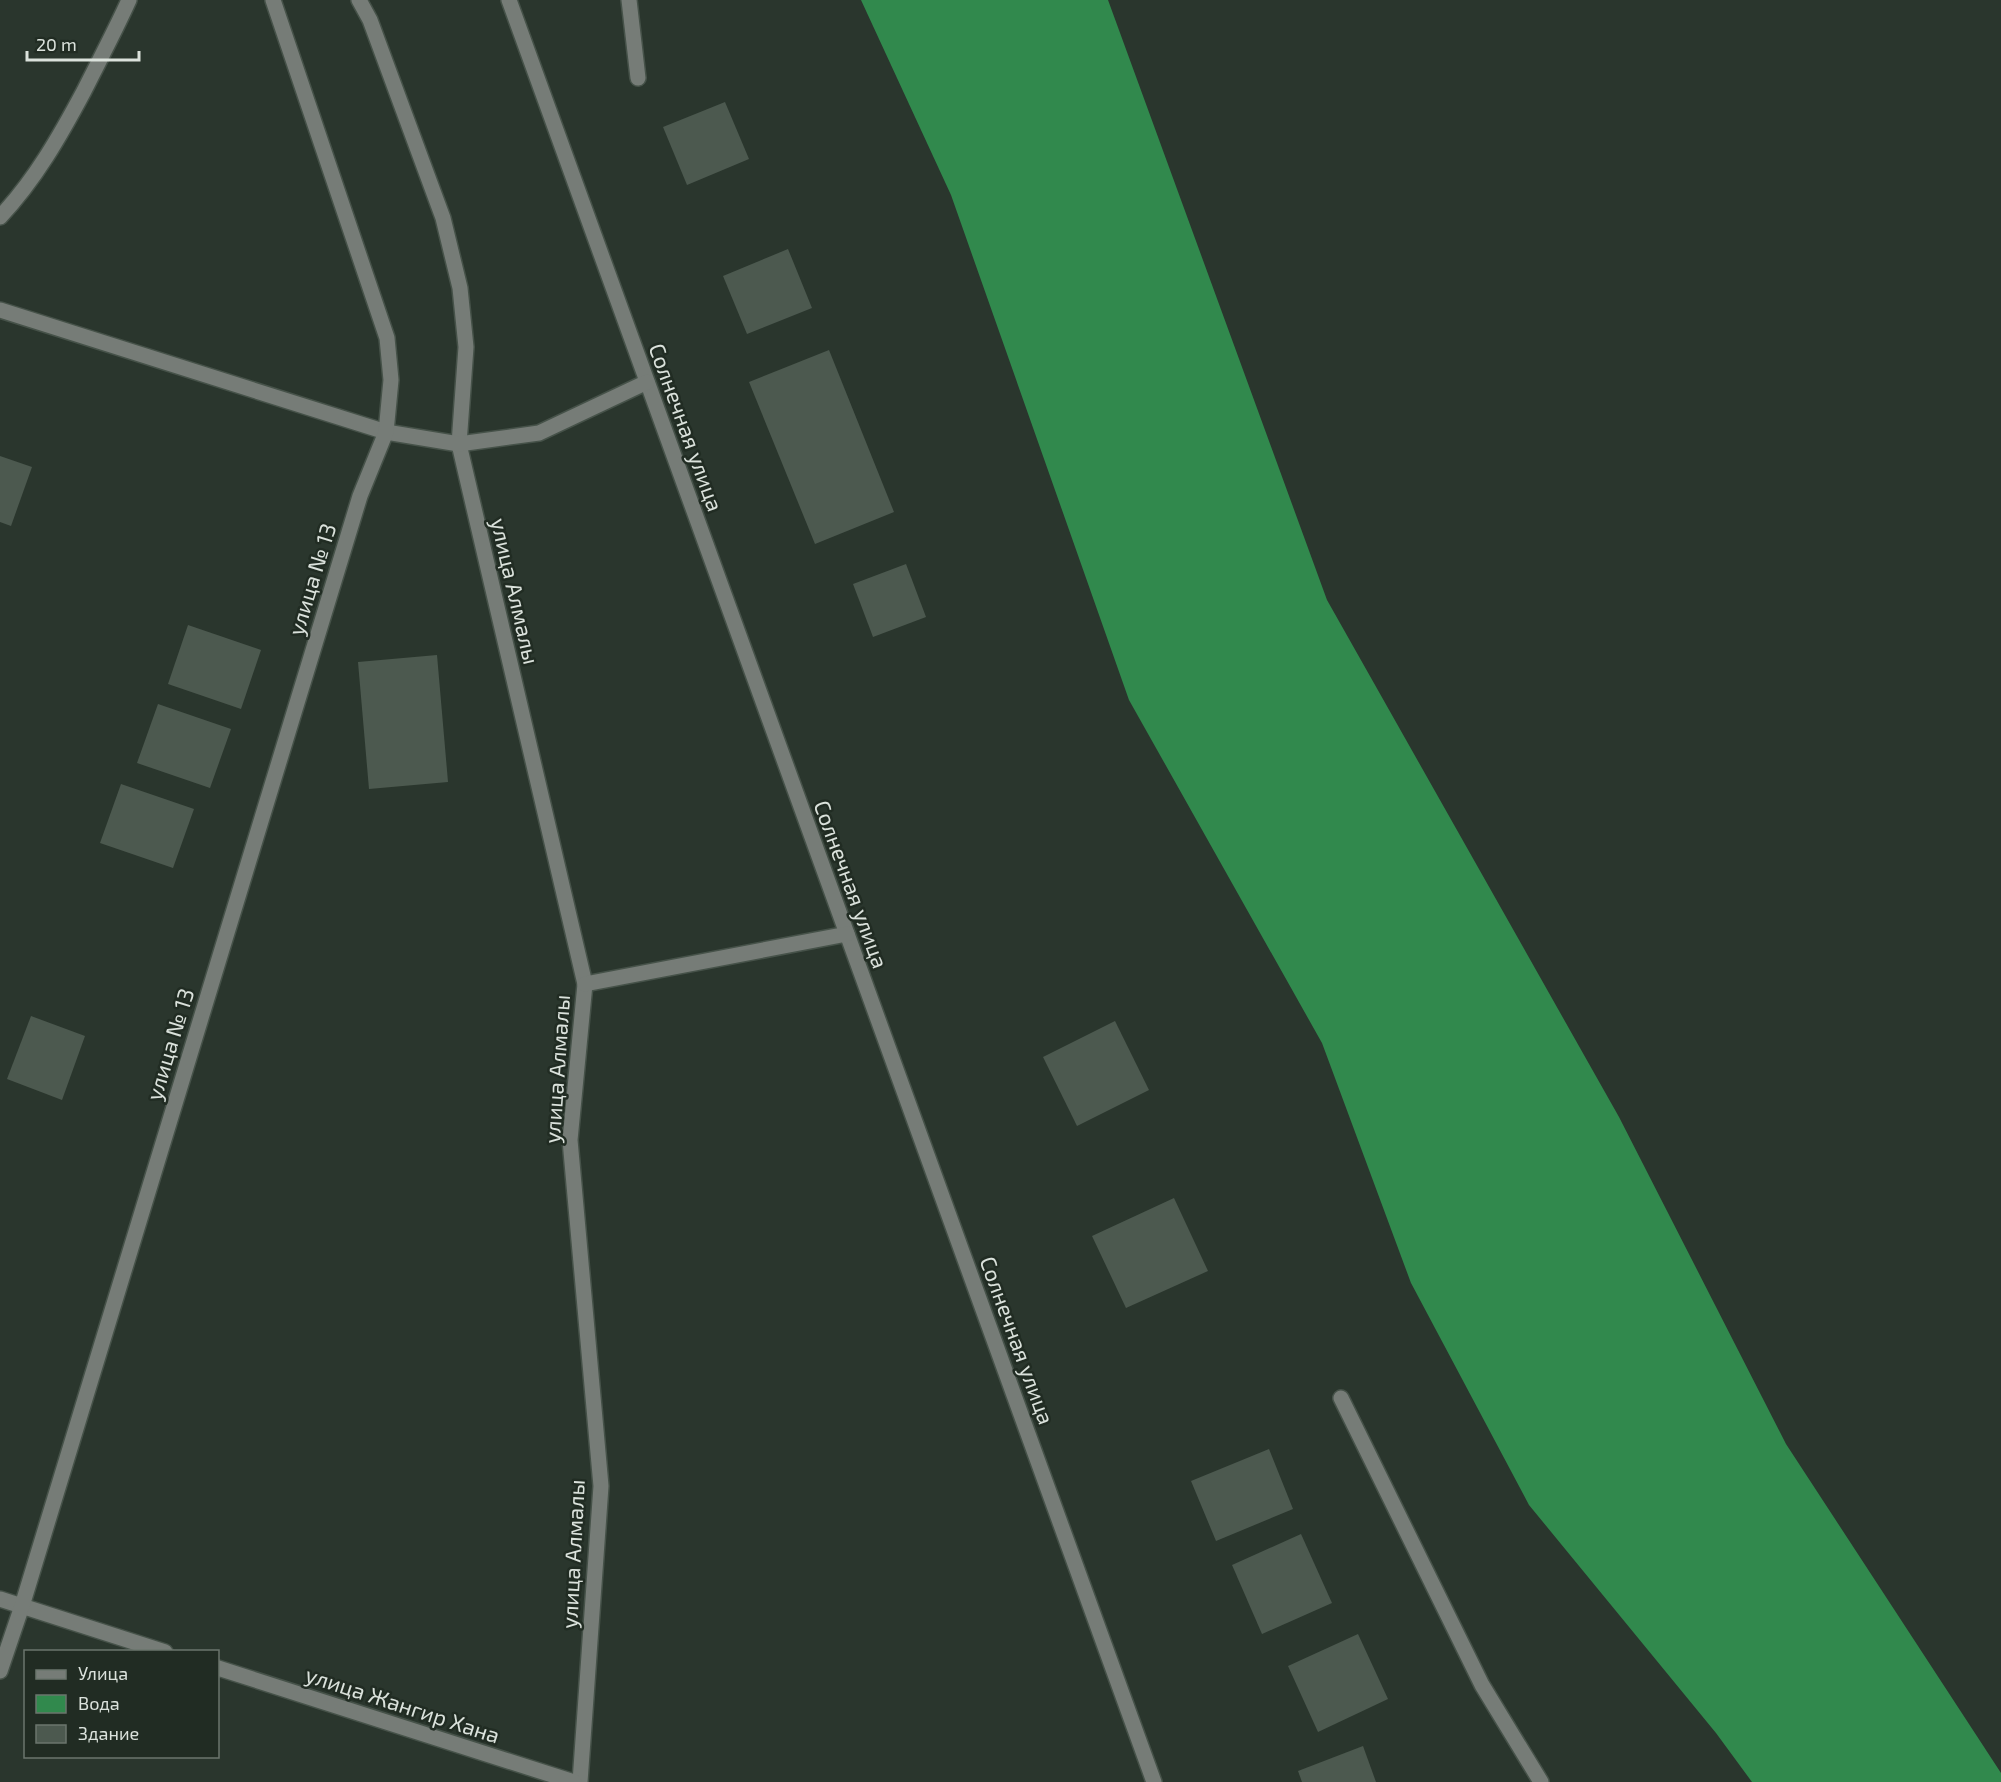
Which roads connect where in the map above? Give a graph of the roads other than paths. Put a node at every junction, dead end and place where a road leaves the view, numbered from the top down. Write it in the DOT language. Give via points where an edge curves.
graph roads {
  1 [pos="129,0"];
  2 [pos="273,0"];
  3 [pos="359,0"];
  4 [pos="509,0"];
  5 [pos="629,0"];
  6 [pos="638,78"];
  7 [pos="0,217"];
  8 [pos="0,310"];
  9 [pos="647,382"];
  10 [pos="386,432"];
  11 [pos="459,444"];
  12 [pos="846,934"];
  13 [pos="585,984"];
  14 [pos="1341,1398"];
  15 [pos="0,1599"];
  16 [pos="22,1606"];
  17 [pos="159,1650"];
  18 [pos="219,1668"];
  19 [pos="0,1671"];
  20 [pos="574,1782"];
  21 [pos="580,1782"];
  22 [pos="1154,1782"];
  23 [pos="1541,1782"];
  1 -- 7 [label="street" via="59,138 21,194"];
  2 -- 10 [label="street, улица № 13" via="387,338 392,380"];
  3 -- 11 [label="street, улица Алмалы" via="370,20 443,218 460,288 466,346"];
  4 -- 9 [label="street, Солнечная улица"];
  5 -- 6 [label="street"];
  8 -- 10 [label="street"];
  9 -- 11 [label="street" via="538,433"];
  9 -- 12 [label="street, Солнечная улица"];
  10 -- 11 [label="street"];
  10 -- 16 [label="street, улица № 13" via="356,507"];
  11 -- 13 [label="street, улица Алмалы"];
  12 -- 13 [label="street"];
  12 -- 22 [label="street, Солнечная улица"];
  13 -- 21 [label="street, улица Алмалы" via="570,1140 601,1486"];
  14 -- 23 [label="street" via="1482,1685"];
  15 -- 16 [label="street"];
  16 -- 17 [label="street"];
  16 -- 19 [label="street, улица № 13"];
  18 -- 20 [label="street, улица Жангир Хана"];
}
